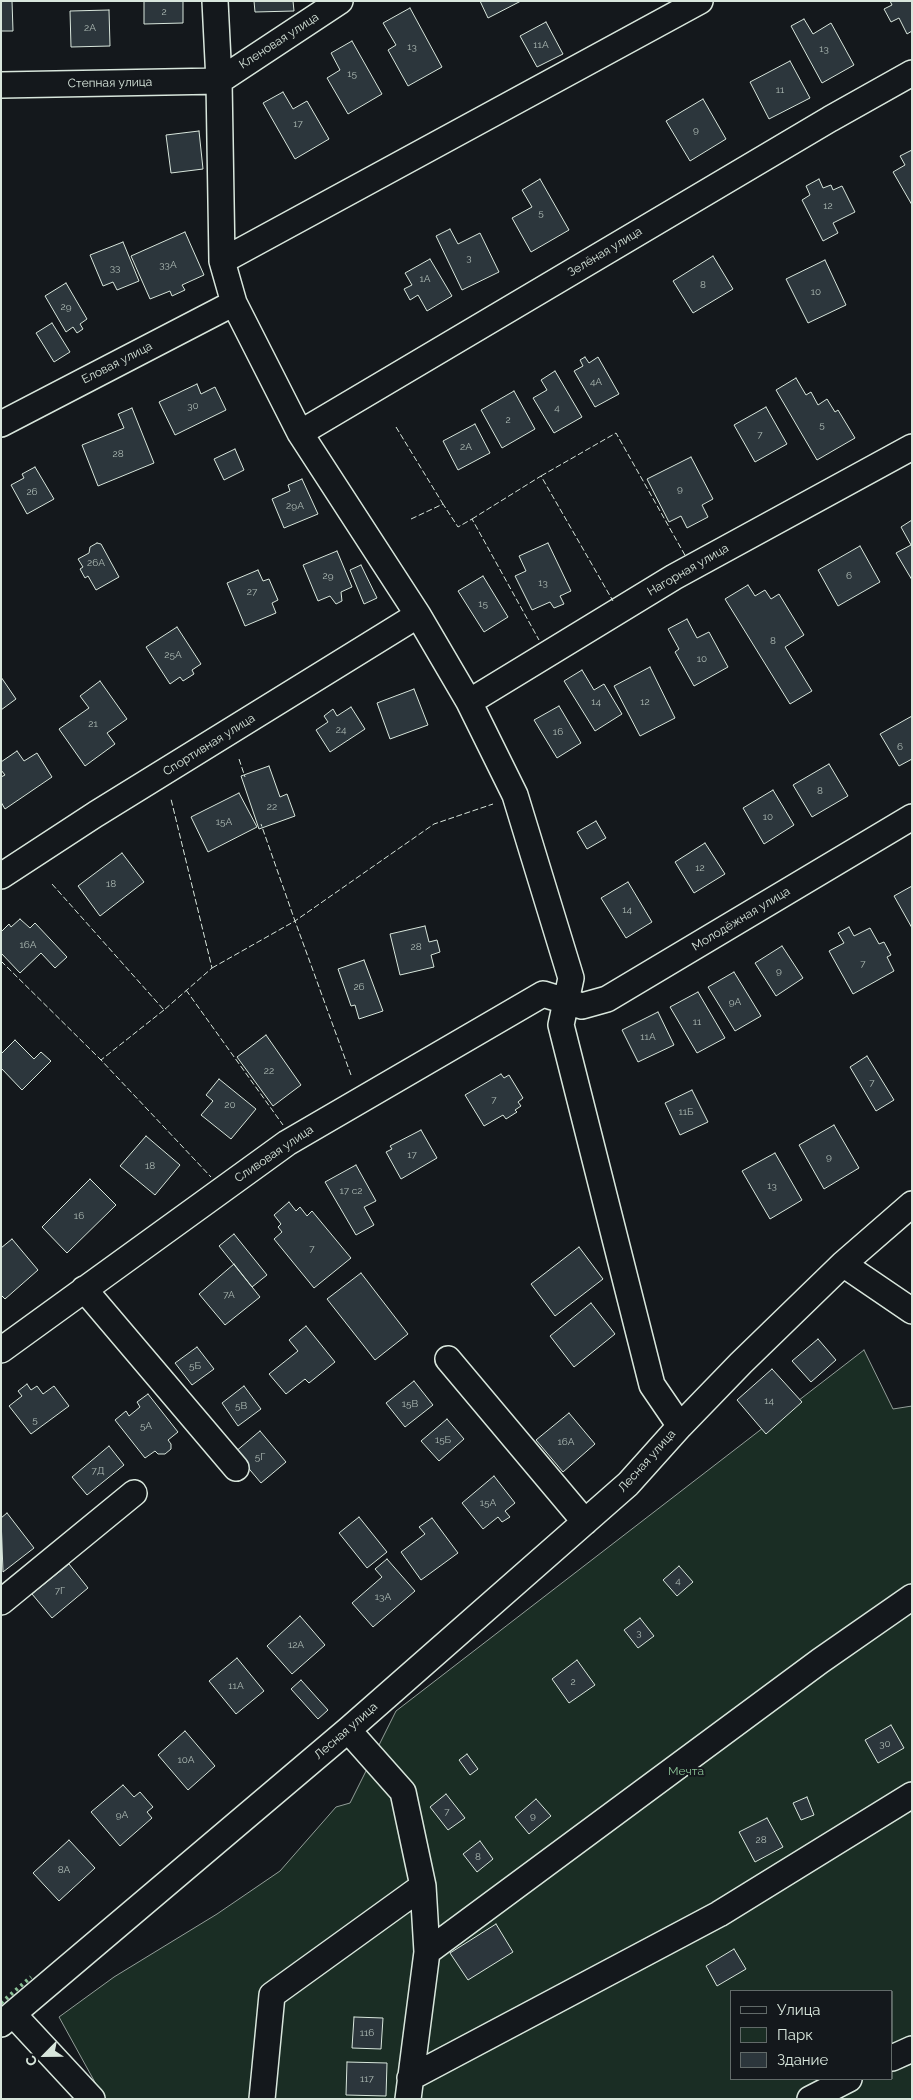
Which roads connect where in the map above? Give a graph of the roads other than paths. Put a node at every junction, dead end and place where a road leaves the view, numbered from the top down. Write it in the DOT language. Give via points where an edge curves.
graph roads {
  1 [pos="215,1"];
  2 [pos="340,1"];
  3 [pos="700,1"];
  4 [pos="912,73"];
  5 [pos="219,81"];
  6 [pos="1,85"];
  7 [pos="222,261"];
  8 [pos="234,303"];
  9 [pos="1,424"];
  10 [pos="300,433"];
  11 [pos="912,447"];
  12 [pos="418,615"];
  13 [pos="469,702"];
  14 [pos="912,817"];
  15 [pos="1,876"];
  16 [pos="565,1001"];
  17 [pos="912,1204"];
  18 [pos="843,1264"];
  19 [pos="84,1289"];
  20 [pos="912,1311"];
  21 [pos="1,1350"];
  22 [pos="448,1359"];
  23 [pos="680,1426"];
  24 [pos="236,1468"];
  25 [pos="134,1493"];
  26 [pos="585,1522"];
  27 [pos="912,1597"];
  28 [pos="1,1602"];
  29 [pos="348,1730"];
  30 [pos="912,1795"];
  31 [pos="423,1886"];
  32 [pos="428,1952"];
  33 [pos="7,2019"];
  34 [pos="912,2049"];
  35 [pos="893,2058"];
  36 [pos="847,2080"];
  37 [pos="409,2088"];
  38 [pos="92,2099"];
  39 [pos="262,2099"];
  40 [pos="810,2099"];
  1 -- 5 [label="street"];
  2 -- 5 [label="street, Кленовая улица"];
  3 -- 7 [label="street"];
  4 -- 10 [label="street, Зелёная улица"];
  5 -- 6 [label="street, Степная улица"];
  5 -- 7 [label="street"];
  7 -- 8 [label="street"];
  8 -- 9 [label="street, Еловая улица"];
  8 -- 10 [label="street"];
  10 -- 12 [label="street"];
  11 -- 13 [label="street, Нагорная улица" via="674,576"];
  12 -- 13 [label="street"];
  12 -- 15 [label="street, Спортивная улица"];
  13 -- 16 [label="street" via="514,796 571,978"];
  14 -- 16 [label="street, Молодёжная улица" via="607,999 582,1006"];
  16 -- 19 [label="street, Сливовая улица" via="544,994 287,1143"];
  16 -- 23 [label="street" via="561,1024 652,1385"];
  17 -- 18 [label="street, Лесная улица"];
  18 -- 20 [label="street"];
  18 -- 23 [label="street, Лесная улица"];
  19 -- 21 [label="street, Сливовая улица"];
  19 -- 24 [label="street"];
  22 -- 26 [label="street"];
  23 -- 26 [label="street, Лесная улица" via="628,1484"];
  25 -- 28 [label="street"];
  26 -- 29 [label="street, Лесная улица"];
  27 -- 32 [label="street" via="812,1667"];
  29 -- 31 [label="street" via="403,1792"];
  29 -- 33 [label="street, Лесная улица"];
  30 -- 37 [label="street" via="719,1914"];
  31 -- 32 [label="street"];
  31 -- 39 [label="street" via="272,1995"];
  32 -- 37 [label="street"];
  33 -- 38 [label="street"];
  34 -- 35 [label="street"];
  36 -- 40 [label="street"];
}
